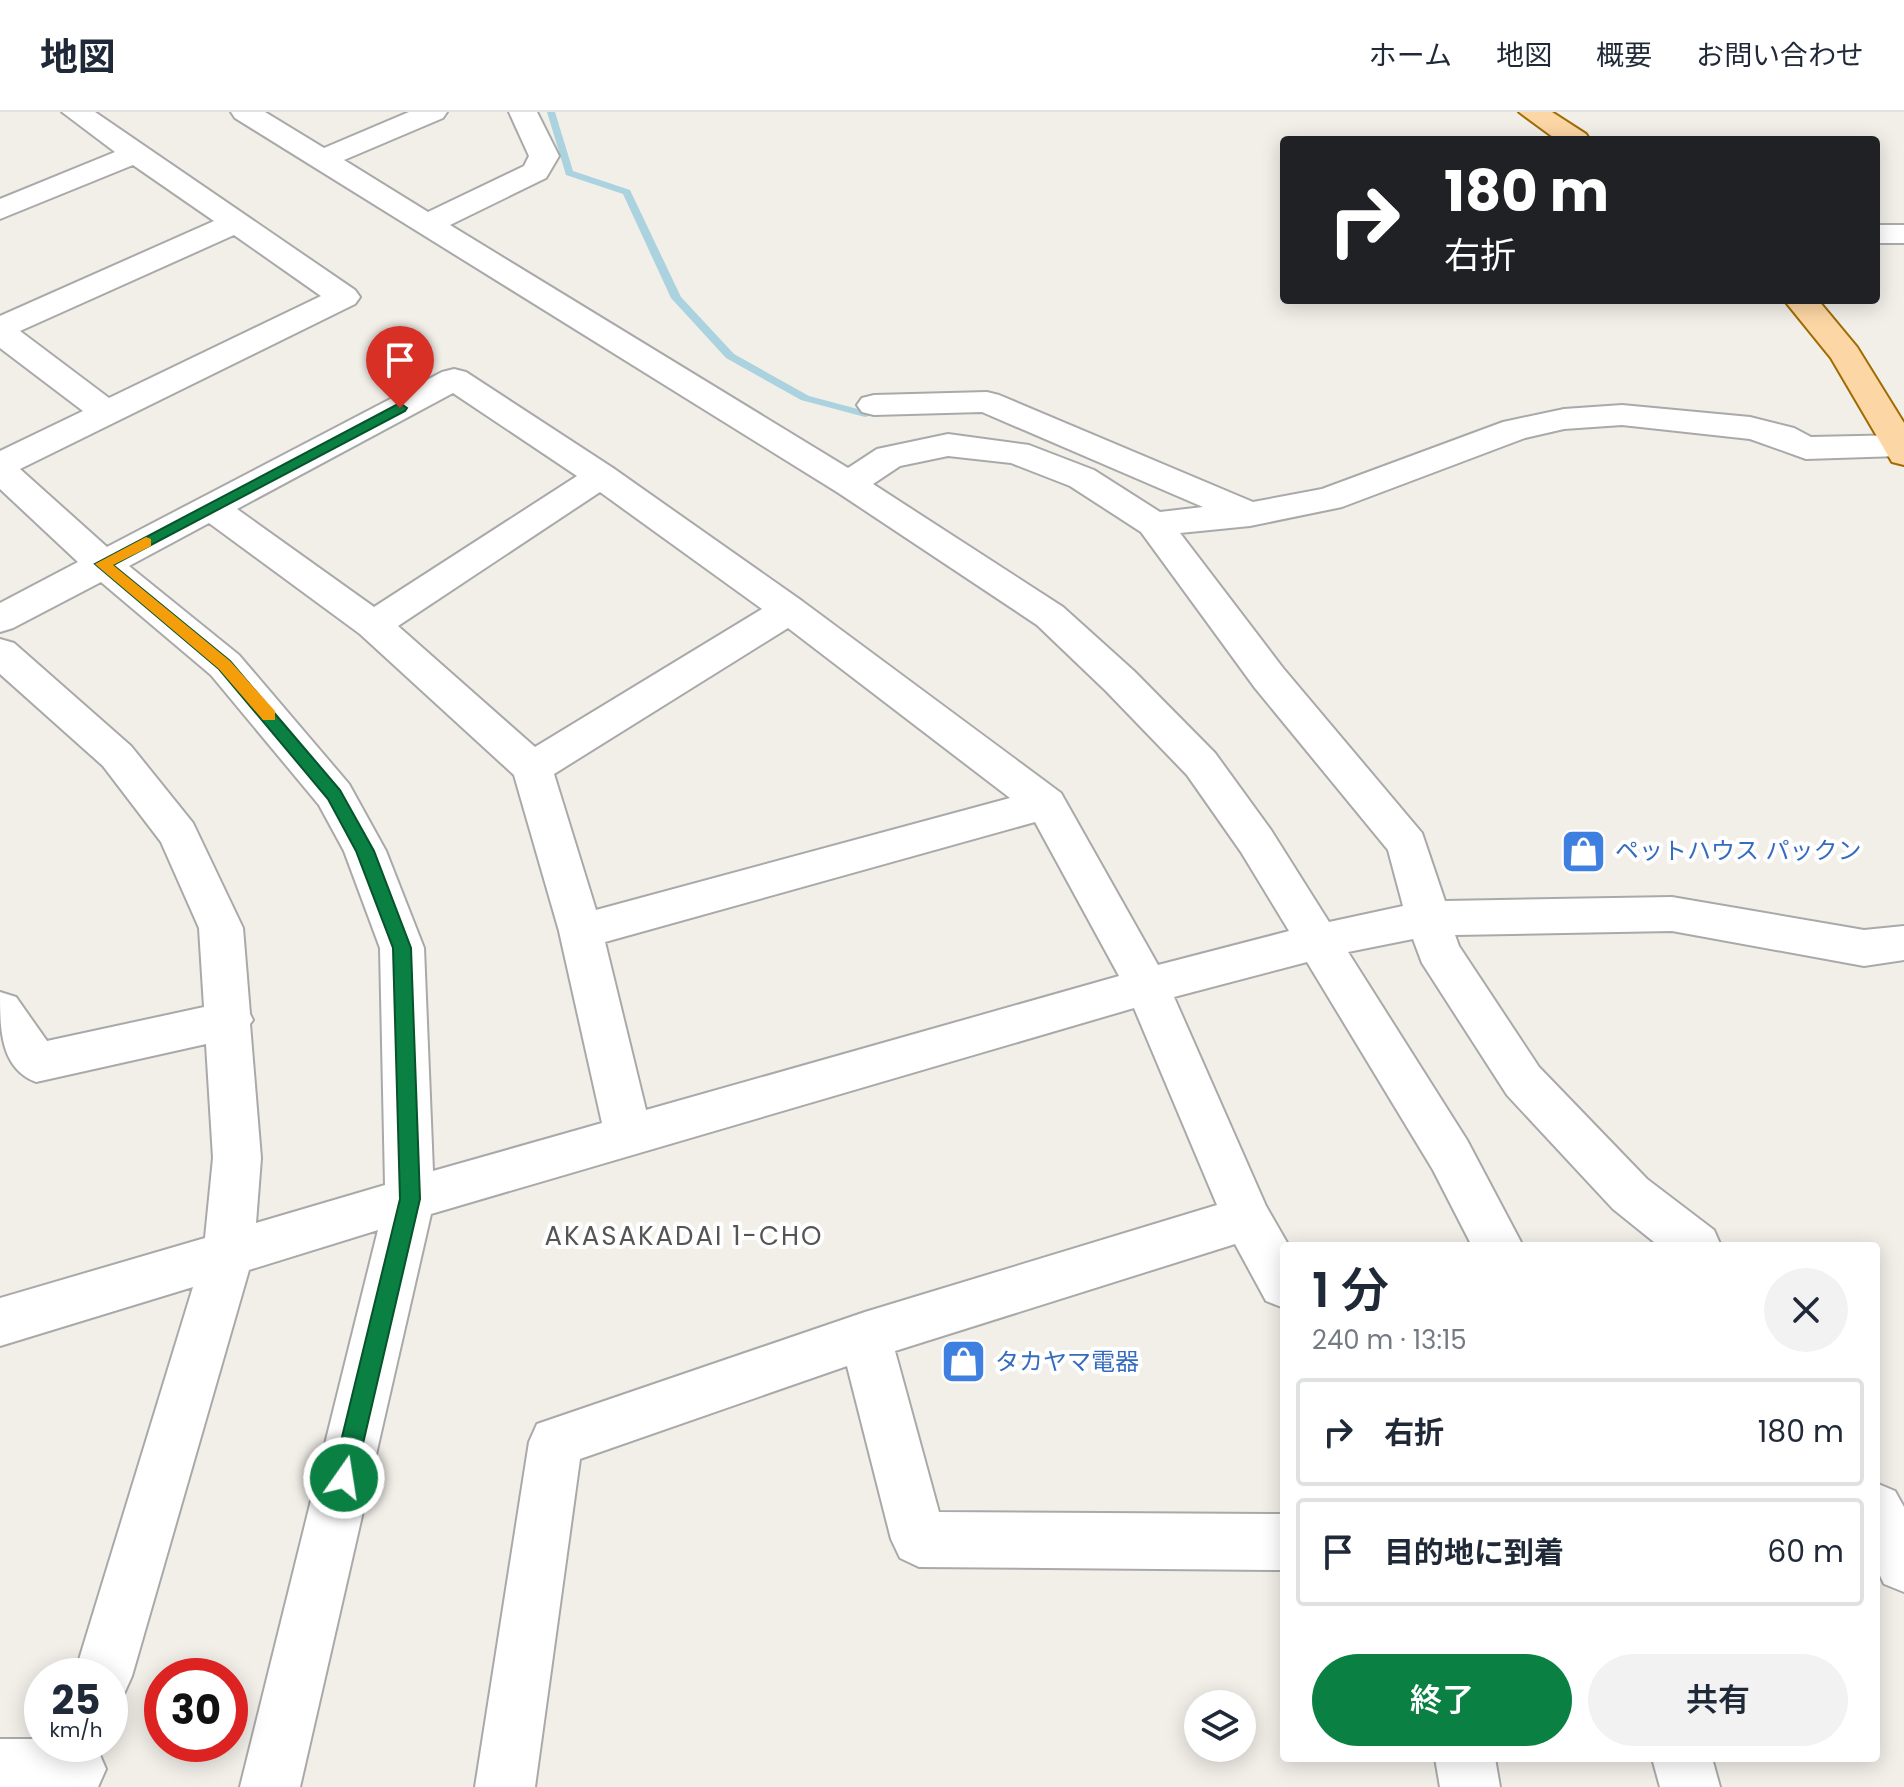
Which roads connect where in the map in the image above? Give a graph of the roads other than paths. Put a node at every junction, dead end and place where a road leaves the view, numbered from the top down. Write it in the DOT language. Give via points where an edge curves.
graph roads {
  1 [pos="76,112"];
  2 [pos="245,112"];
  3 [pos="523,112"];
  4 [pos="1533,112"];
  5 [pos="428,113"];
  6 [pos="1570,136"];
  7 [pos="137,153"];
  8 [pos="322,159"];
  9 [pos="0,210"];
  10 [pos="236,223"];
  11 [pos="427,224"];
  12 [pos="1880,234"];
  13 [pos="1904,234"];
  14 [pos="1804,304"];
  15 [pos="0,330"];
  16 [pos="874,405"];
  17 [pos="107,413"];
  18 [pos="1902,449"];
  19 [pos="0,467"];
  20 [pos="601,476"];
  21 [pos="849,484"];
  22 [pos="213,509"];
  23 [pos="1250,514"];
  24 [pos="1154,524"];
  25 [pos="103,564"];
  26 [pos="789,610"];
  27 [pos="0,619"];
  28 [pos="373,625"];
  29 [pos="0,652"];
  30 [pos="532,768"];
  31 [pos="1046,804"];
  32 [pos="1429,918"];
  33 [pos="581,931"];
  34 [pos="1319,941"];
  35 [pos="1904,943"];
  36 [pos="1147,986"];
  37 [pos="0,1010"];
  38 [pos="230,1020"];
  39 [pos="629,1138"];
  40 [pos="410,1199"];
  41 [pos="1247,1218"];
  42 [pos="1496,1242"];
  43 [pos="1691,1242"];
  44 [pos="228,1255"];
  45 [pos="1280,1278"];
  46 [pos="0,1322"];
  47 [pos="865,1336"];
  48 [pos="1880,1518"];
  49 [pos="1280,1542"];
  50 [pos="1904,1564"];
  51 [pos="108,1658"];
  52 [pos="1466,1762"];
  53 [pos="1683,1762"];
  54 [pos="76,1767"];
  55 [pos="0,1769"];
  56 [pos="270,1787"];
  57 [pos="505,1787"];
  58 [pos="1470,1787"];
  59 [pos="1690,1787"];
  1 -- 7 [label="street"];
  2 -- 8 [label="street"];
  3 -- 11 [label="street" via="544,156 536,172"];
  4 -- 6 [label="main road"];
  5 -- 8 [label="street"];
  7 -- 9 [label="street"];
  7 -- 10 [label="street"];
  8 -- 11 [label="street"];
  10 -- 15 [label="street"];
  10 -- 17 [label="street" via="344,297"];
  11 -- 21 [label="street"];
  12 -- 13 [label="street"];
  14 -- 18 [label="main road" via="1830,330"];
  15 -- 17 [label="street"];
  16 -- 23 [label="street" via="987,402"];
  17 -- 19 [label="street"];
  18 -- 23 [label="street" via="1806,448 1750,428 1622,415 1564,419 1515,430 1329,499"];
  19 -- 25 [label="street"];
  20 -- 22 [label="street" via="454,379"];
  20 -- 26 [label="street"];
  20 -- 28 [label="street"];
  21 -- 24 [label="street" via="889,457 948,445 1017,453 1082,478"];
  21 -- 34 [label="street" via="1050,616 1120,681 1201,764"];
  22 -- 25 [label="street"];
  22 -- 28 [label="street"];
  23 -- 24 [label="street"];
  24 -- 32 [label="street" via="1269,678 1407,844"];
  25 -- 27 [label="street"];
  25 -- 40 [label="street" via="225,665 334,795 365,851 402,948"];
  26 -- 30 [label="street"];
  26 -- 31 [label="street"];
  28 -- 30 [label="street"];
  29 -- 38 [label="street" via="117,756 178,834 221,928"];
  30 -- 33 [label="street"];
  31 -- 33 [label="street"];
  31 -- 36 [label="street"];
  32 -- 34 [label="street"];
  32 -- 35 [label="street" via="1672,914 1864,948"];
  32 -- 43 [label="street" via="1438,951 1523,1081 1630,1194"];
  33 -- 39 [label="street"];
  34 -- 36 [label="street"];
  34 -- 42 [label="street" via="1450,1155"];
  36 -- 39 [label="street"];
  36 -- 41 [label="street"];
  37 -- 38 [label="street" via="36,1063"];
  38 -- 44 [label="street" via="237,1158"];
  39 -- 40 [label="street"];
  40 -- 44 [label="street"];
  40 -- 56 [label="street"];
  41 -- 45 [label="street"];
  41 -- 47 [label="street"];
  44 -- 46 [label="street"];
  44 -- 51 [label="street"];
  47 -- 49 [label="street" via="919,1539"];
  47 -- 57 [label="street" via="556,1442"];
  48 -- 50 [label="street"];
  52 -- 58 [label="street"];
  53 -- 59 [label="street"];
  54 -- 55 [label="street"];
}
